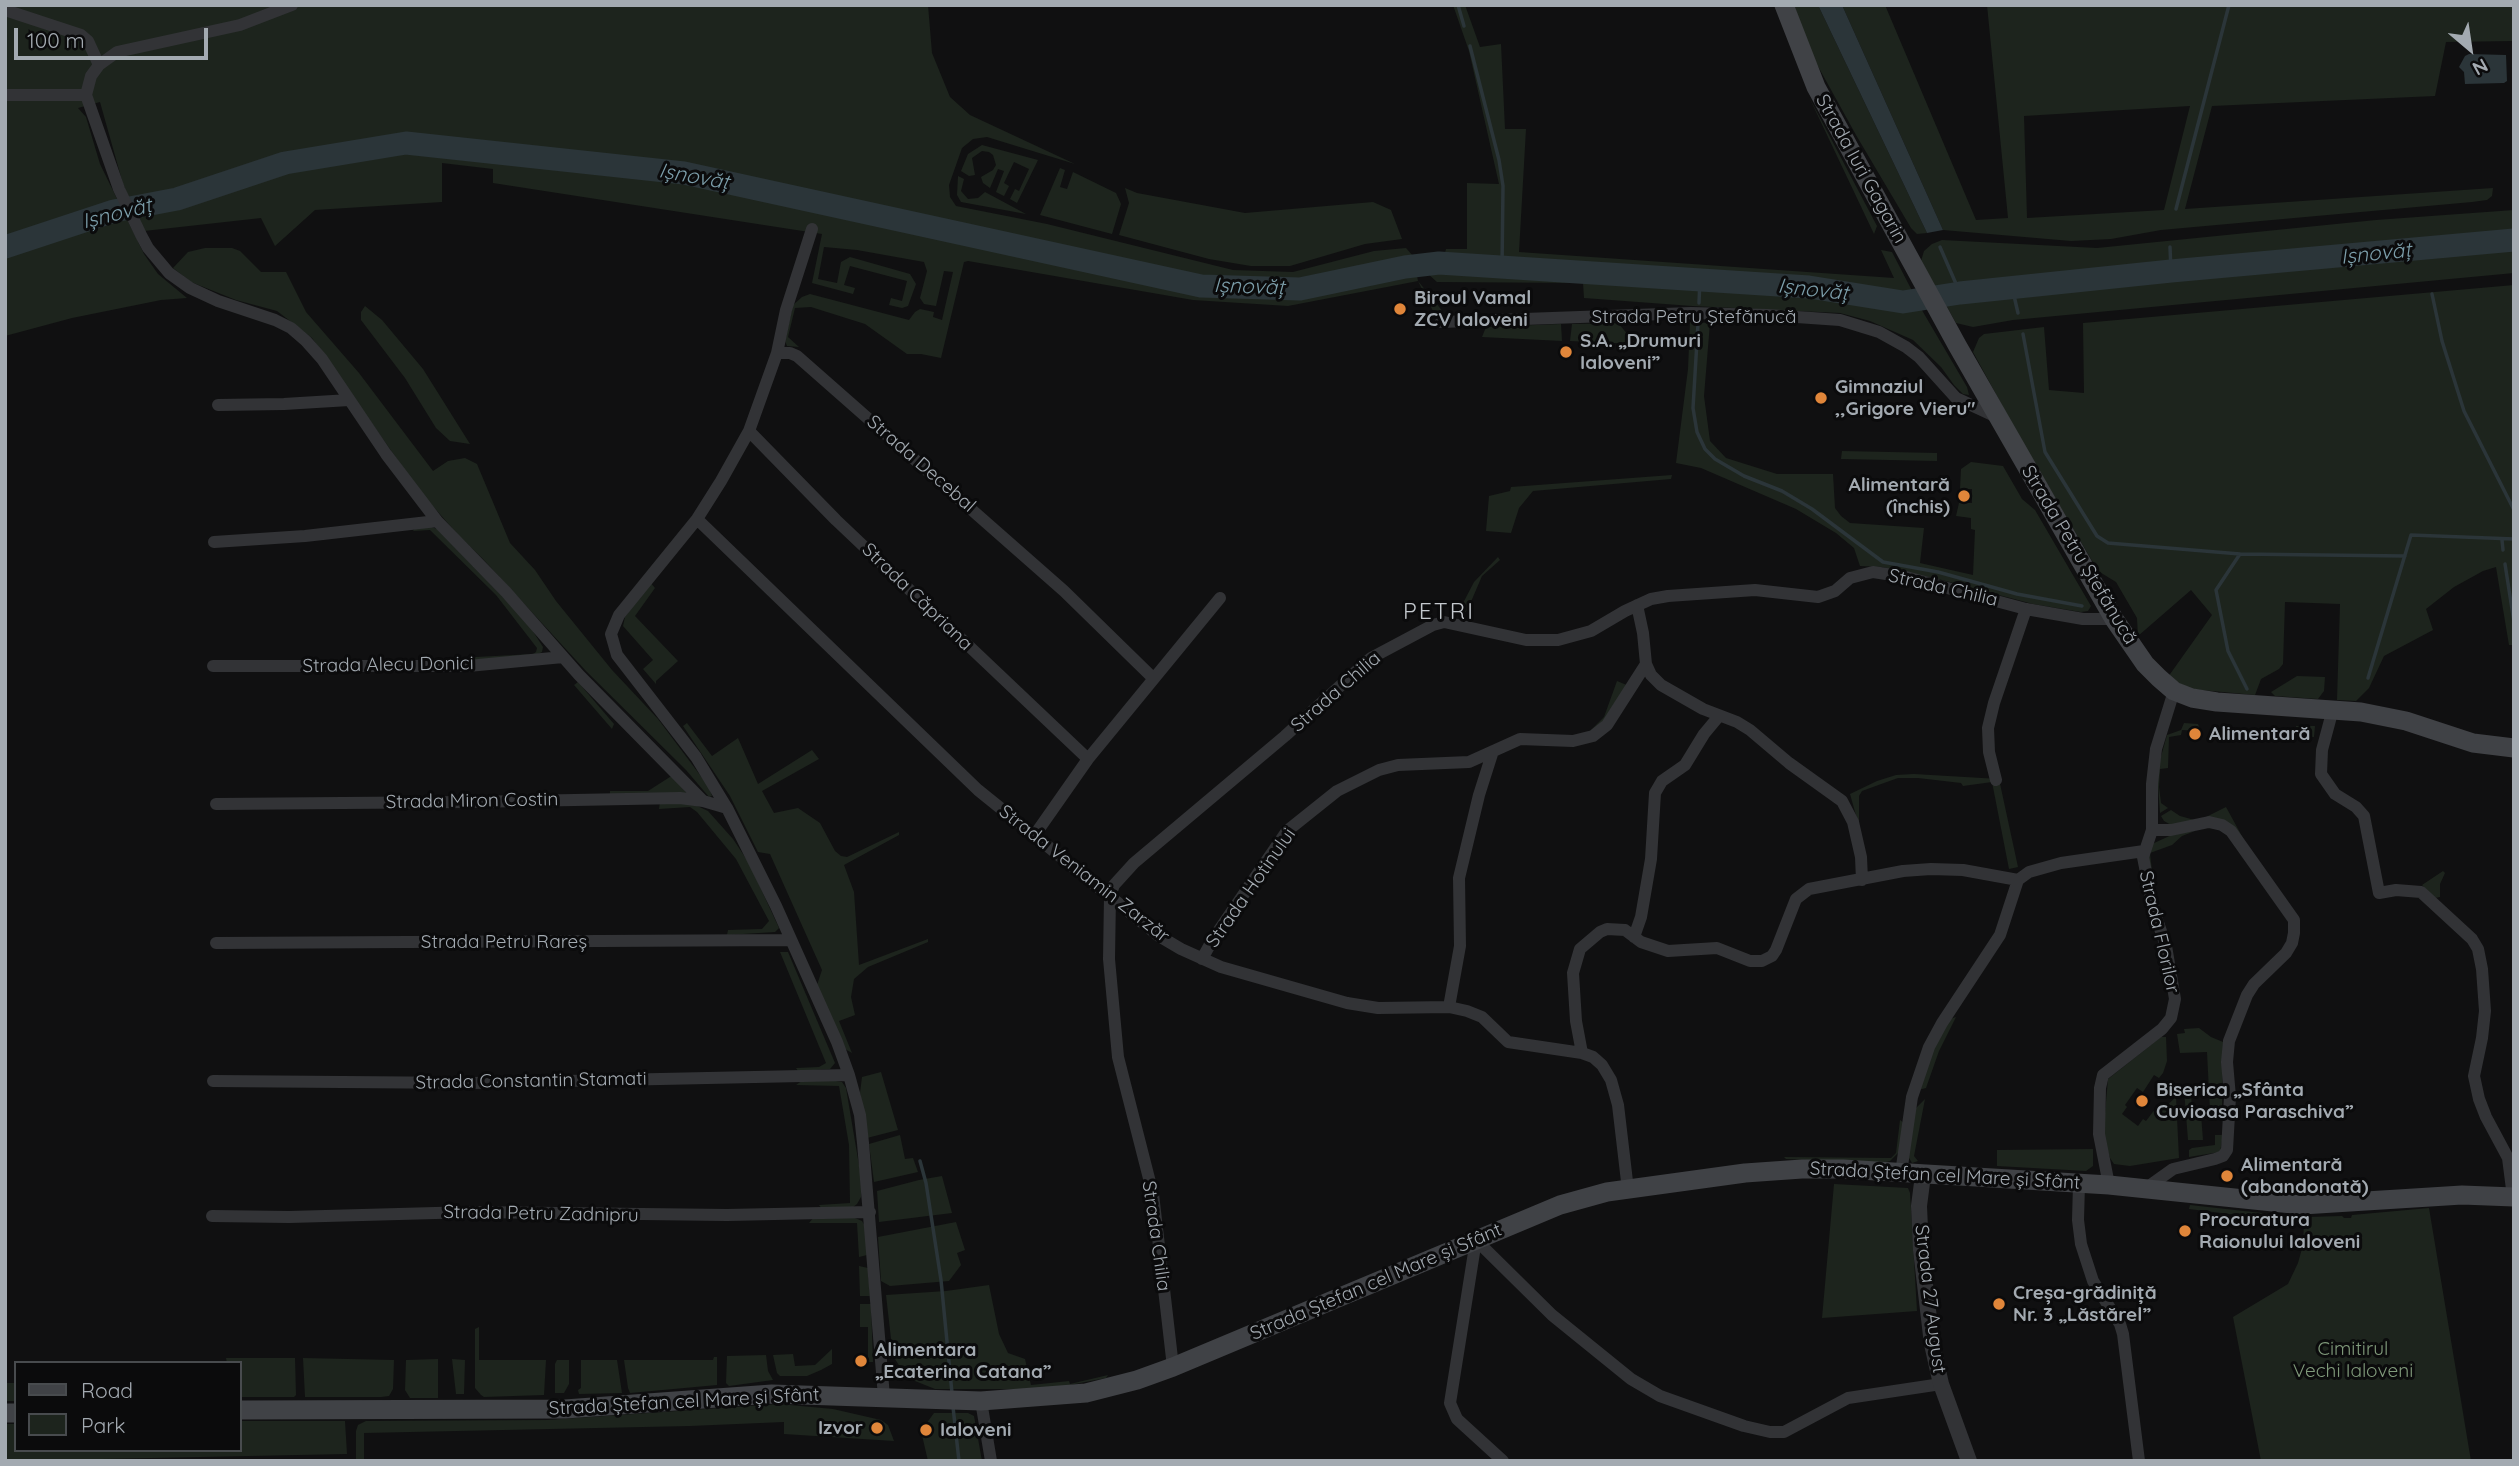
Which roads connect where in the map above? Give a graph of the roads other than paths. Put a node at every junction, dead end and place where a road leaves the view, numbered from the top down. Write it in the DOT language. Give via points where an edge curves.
graph roads {
  1 [pos="292,5"];
  2 [pos="1784,5"];
  3 [pos="5,10"];
  4 [pos="99,65"];
  5 [pos="5,95"];
  6 [pos="86,95"];
  7 [pos="812,229"];
  8 [pos="1441,322"];
  9 [pos="1948,329"];
  10 [pos="776,353"];
  11 [pos="349,400"];
  12 [pos="218,405"];
  13 [pos="1999,418"];
  14 [pos="749,431"];
  15 [pos="697,519"];
  16 [pos="437,521"];
  17 [pos="214,542"];
  18 [pos="1220,598"];
  19 [pos="1637,605"];
  20 [pos="2026,608"];
  21 [pos="2113,619"];
  22 [pos="563,657"];
  23 [pos="1646,664"];
  24 [pos="213,666"];
  25 [pos="1153,678"];
  26 [pos="2174,691"];
  27 [pos="2333,709"];
  28 [pos="1719,716"];
  29 [pos="2514,748"];
  30 [pos="1493,751"];
  31 [pos="1088,760"];
  32 [pos="1996,780"];
  33 [pos="703,801"];
  34 [pos="216,804"];
  35 [pos="727,808"];
  36 [pos="2152,830"];
  37 [pos="1034,835"];
  38 [pos="2144,850"];
  39 [pos="1862,880"];
  40 [pos="2018,880"];
  41 [pos="1110,896"];
  42 [pos="1634,937"];
  43 [pos="791,940"];
  44 [pos="216,943"];
  45 [pos="1202,959"];
  46 [pos="1449,1007"];
  47 [pos="1582,1053"];
  48 [pos="849,1075"];
  49 [pos="213,1081"];
  50 [pos="1901,1173"];
  51 [pos="1923,1175"];
  52 [pos="2079,1184"];
  53 [pos="2109,1185"];
  54 [pos="2144,1189"];
  55 [pos="1628,1190"];
  56 [pos="2513,1197"];
  57 [pos="870,1212"];
  58 [pos="212,1216"];
  59 [pos="1476,1240"];
  60 [pos="1172,1367"];
  61 [pos="1941,1384"];
  62 [pos="884,1397"];
  63 [pos="975,1400"];
  64 [pos="242,1410"];
  65 [pos="991,1461"];
  66 [pos="1503,1461"];
  67 [pos="1969,1461"];
  68 [pos="2139,1461"];
  1 -- 4 [label="street" via="240,25 117,52"];
  2 -- 9 [label="main road, Strada Iuri Gagarin" via="1816,87"];
  3 -- 4 [label="street" via="81,35"];
  4 -- 6 [label="street"];
  5 -- 6 [label="street"];
  6 -- 11 [label="street" via="118,189 148,248 169,273 218,301 291,328 322,359"];
  7 -- 10 [label="street"];
  8 -- 13 [label="street, Strada Petru Ştefănucă" via="1691,313 1840,320 1879,332 1906,347 1956,398"];
  9 -- 13 [label="main road, Strada Petru Ștefănucă"];
  10 -- 14 [label="street"];
  10 -- 25 [label="street, Strada Decebal" via="797,356 1063,591"];
  11 -- 12 [label="street"];
  11 -- 16 [label="street"];
  13 -- 21 [label="main road, Strada Petru Ștefănucă"];
  14 -- 15 [label="street"];
  14 -- 31 [label="street, Strada Căpriana"];
  15 -- 35 [label="street" via="619,615 611,634 617,655 696,757"];
  15 -- 37 [label="street, Strada Veniamin Zarzăr" via="978,790"];
  16 -- 17 [label="street"];
  16 -- 22 [label="street"];
  18 -- 25 [label="street"];
  19 -- 20 [label="street, Strada Chilia" via="1668,596 1755,590 1818,597 1836,591 1850,578 1873,572"];
  19 -- 23 [label="street"];
  19 -- 41 [label="street, Strada Chilia" via="1591,631 1558,640 1526,640 1444,622 1371,658 1150,848 1114,885"];
  20 -- 21 [label="street, Strada Chilia" via="2083,620"];
  20 -- 32 [label="street" via="1988,727"];
  21 -- 26 [label="main road, Strada Petru Ștefănucă" via="2146,664"];
  22 -- 24 [label="street, Strada Alecu Donici" via="468,666"];
  22 -- 33 [label="street"];
  23 -- 28 [label="street" via="1661,685"];
  23 -- 30 [label="street, Strada Hotinului" via="1607,725 1593,736 1573,741 1520,739"];
  25 -- 31 [label="street"];
  26 -- 27 [label="main road, Strada Petru Ștefănucă" via="2217,702"];
  26 -- 36 [label="street, Strada Florilor" via="2154,765"];
  27 -- 29 [label="main road, Strada Petru Ștefănucă" via="2406,721 2473,743"];
  27 -- 56 [label="street" via="2321,774 2335,794 2364,816 2379,893 2420,892 2478,949 2485,1011 2474,1076 2486,1117 2508,1158"];
  28 -- 39 [label="street" via="1750,730 1842,801 1853,822"];
  28 -- 42 [label="street" via="1685,765 1662,781 1655,793 1651,859"];
  30 -- 45 [label="street, Strada Hotinului" via="1461,763 1398,765 1337,791 1287,831"];
  30 -- 46 [label="street" via="1459,878 1460,946"];
  31 -- 37 [label="street"];
  33 -- 34 [label="street, Strada Miron Costin" via="680,797"];
  33 -- 35 [label="street, Strada Miron Costin"];
  35 -- 43 [label="street"];
  36 -- 38 [label="street, Strada Florilor"];
  36 -- 54 [label="street" via="2209,822 2222,825 2240,842 2294,920 2292,943 2250,990 2229,1041 2227,1150 2215,1159 2173,1169"];
  37 -- 41 [label="street, Strada Veniamin Zarzăr"];
  38 -- 40 [label="street" via="2061,863"];
  38 -- 53 [label="street, Strada Florilor" via="2147,882 2166,946 2175,999 2171,1018 2162,1028 2103,1075 2099,1135"];
  39 -- 40 [label="street" via="1903,871 1951,869"];
  39 -- 42 [label="street" via="1809,889 1800,895 1776,950 1762,961 1717,948 1668,951"];
  40 -- 50 [label="street" via="2000,935 1929,1047 1912,1097"];
  41 -- 45 [label="street, Strada Veniamin Zarzăr" via="1159,936"];
  41 -- 60 [label="street, Strada Chilia" via="1118,1057 1153,1194"];
  42 -- 47 [label="street" via="1625,930 1607,929 1580,949 1573,990"];
  43 -- 44 [label="street, Strada Petru Rareș"];
  43 -- 48 [label="street"];
  45 -- 46 [label="street, Strada Veniamin Zarzăr" via="1347,1003 1378,1008"];
  46 -- 47 [label="street, Strada Veniamin Zarzăr" via="1482,1017 1515,1044"];
  47 -- 55 [label="street" via="1602,1065 1611,1080"];
  48 -- 49 [label="street, Strada Constantin Stamati" via="472,1083"];
  48 -- 57 [label="street" via="860,1115"];
  50 -- 51 [label="main road, Strada Ștefan cel Mare și Sfânt"];
  50 -- 55 [label="main road, Strada Ștefan cel Mare și Sfânt" via="1802,1168"];
  51 -- 52 [label="main road, Strada Ștefan cel Mare și Sfânt"];
  51 -- 61 [label="street, Strada 27 August" via="1921,1251"];
  52 -- 53 [label="main road, Strada Ștefan cel Mare și Sfânt"];
  52 -- 68 [label="street" via="2078,1220 2090,1275 2123,1334"];
  53 -- 54 [label="main road, Strada Ștefan cel Mare și Sfânt"];
  54 -- 56 [label="main road, Strada Ștefan cel Mare și Sfânt" via="2302,1206 2462,1195"];
  55 -- 59 [label="main road, Strada Ștefan cel Mare și Sfânt" via="1587,1196"];
  57 -- 58 [label="street, Strada Petru Zadnipru"];
  57 -- 62 [label="street"];
  59 -- 60 [label="main road, Strada Ștefan cel Mare și Sfânt"];
  59 -- 61 [label="street" via="1552,1315 1631,1379 1660,1396 1744,1426 1784,1432 1848,1398"];
  59 -- 66 [label="street" via="1450,1404 1457,1419"];
  60 -- 63 [label="main road, Strada Ștefan cel Mare și Sfânt" via="1086,1393"];
  61 -- 67 [label="street, Strada 27 August"];
  62 -- 63 [label="main road, Strada Ștefan cel Mare și Sfânt"];
  62 -- 64 [label="main road, Strada Ștefan cel Mare și Sfânt" via="772,1394 565,1409"];
  63 -- 65 [label="street"];
}
